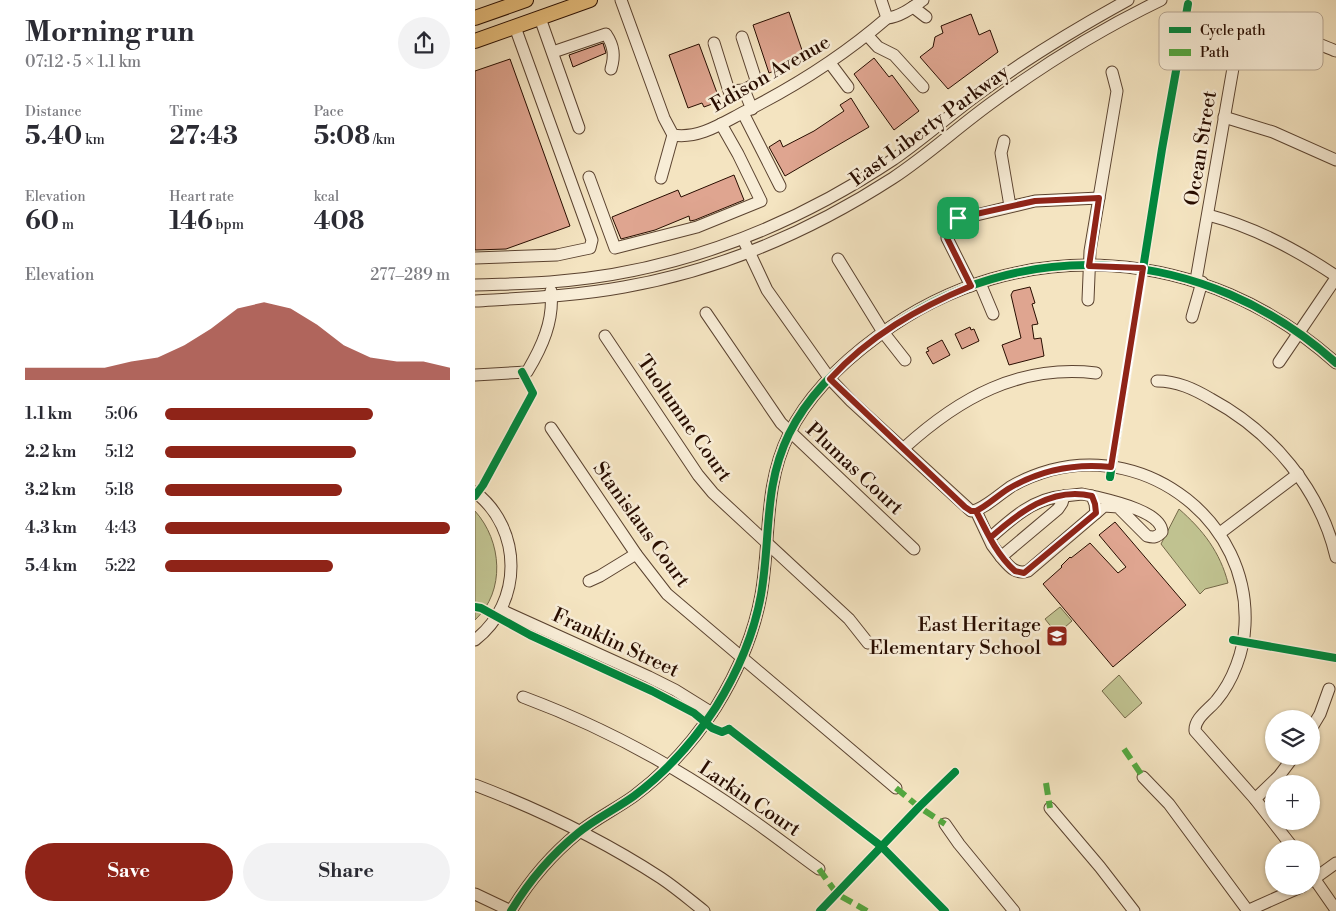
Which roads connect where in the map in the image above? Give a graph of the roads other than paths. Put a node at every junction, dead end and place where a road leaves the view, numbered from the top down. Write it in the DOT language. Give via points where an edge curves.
graph roads {
  1 [pos="526,0"];
  2 [pos="590,0"];
  3 [pos="621,0"];
  4 [pos="881,0"];
  5 [pos="923,0"];
  6 [pos="1128,0"];
  7 [pos="1161,0"];
  8 [pos="913,7"];
  9 [pos="926,17"];
  10 [pos="475,18"];
  11 [pos="541,18"];
  12 [pos="887,18"];
  13 [pos="515,27"];
  14 [pos="867,35"];
  15 [pos="742,37"];
  16 [pos="475,41"];
  17 [pos="714,43"];
  18 [pos="1323,46"];
  19 [pos="1336,51"];
  20 [pos="553,52"];
  21 [pos="830,63"];
  22 [pos="611,68"];
  23 [pos="1233,70"];
  24 [pos="1112,72"];
  25 [pos="923,87"];
  26 [pos="848,88"];
  27 [pos="744,90"];
  28 [pos="747,111"];
  29 [pos="1224,117"];
  30 [pos="721,124"];
  31 [pos="579,128"];
  32 [pos="673,135"];
  33 [pos="1004,141"];
  34 [pos="1336,160"];
  35 [pos="589,177"];
  36 [pos="661,178"];
  37 [pos="780,186"];
  38 [pos="1099,198"];
  39 [pos="1010,206"];
  40 [pos="1208,215"];
  41 [pos="743,239"];
  42 [pos="749,253"];
  43 [pos="475,258"];
  44 [pos="838,260"];
  45 [pos="1089,266"];
  46 [pos="1336,277"];
  47 [pos="1199,281"];
  48 [pos="551,282"];
  49 [pos="976,284"];
  50 [pos="475,285"];
  51 [pos="552,297"];
  52 [pos="1088,300"];
  53 [pos="475,301"];
  54 [pos="706,313"];
  55 [pos="993,314"];
  56 [pos="1192,317"];
  57 [pos="883,332"];
  58 [pos="1299,332"];
  59 [pos="605,336"];
  60 [pos="905,360"];
  61 [pos="1279,362"];
  62 [pos="1336,363"];
  63 [pos="1096,373"];
  64 [pos="475,375"];
  65 [pos="830,379"];
  66 [pos="1157,381"];
  67 [pos="551,428"];
  68 [pos="790,432"];
  69 [pos="903,448"];
  70 [pos="1298,474"];
  71 [pos="475,492"];
  72 [pos="1064,496"];
  73 [pos="1092,496"];
  74 [pos="976,511"];
  75 [pos="1096,513"];
  76 [pos="1220,532"];
  77 [pos="990,538"];
  78 [pos="767,541"];
  79 [pos="914,549"];
  80 [pos="636,554"];
  81 [pos="1001,557"];
  82 [pos="1336,557"];
  83 [pos="589,581"];
  84 [pos="501,610"];
  85 [pos="475,640"];
  86 [pos="868,643"];
  87 [pos="742,658"];
  88 [pos="1329,689"];
  89 [pos="523,697"];
  90 [pos="711,713"];
  91 [pos="1320,714"];
  92 [pos="1287,765"];
  93 [pos="668,766"];
  94 [pos="1143,777"];
  95 [pos="475,785"];
  96 [pos="896,788"];
  97 [pos="1255,799"];
  98 [pos="1050,808"];
  99 [pos="945,824"];
  100 [pos="579,832"];
  101 [pos="1287,840"];
  102 [pos="1336,863"];
  103 [pos="819,869"];
  104 [pos="1320,873"];
  105 [pos="1320,888"];
  106 [pos="475,894"];
  107 [pos="1283,895"];
  108 [pos="1336,910"];
  109 [pos="511,911"];
  110 [pos="704,911"];
  111 [pos="1014,911"];
  112 [pos="1133,911"];
  113 [pos="1248,911"];
  1 -- 10 [label="main road"];
  2 -- 11 [label="main road"];
  3 -- 32 [label="street"];
  4 -- 12 [label="street"];
  5 -- 8 [label="street, Edison Avenue"];
  6 -- 41 [label="street, East Liberty Parkway" via="1005,75 857,183"];
  7 -- 42 [label="street, East Liberty Parkway" via="1058,57 992,102 913,164 859,199 819,222"];
  8 -- 9 [label="street"];
  8 -- 12 [label="street, Edison Avenue"];
  11 -- 13 [label="main road"];
  11 -- 20 [label="street"];
  12 -- 14 [label="street, Edison Avenue"];
  13 -- 16 [label="main road"];
  13 -- 43 [label="street" via="591,240 590,248 557,255"];
  14 -- 21 [label="street, Edison Avenue"];
  14 -- 25 [label="street" via="878,47 894,55"];
  15 -- 27 [label="street" via="756,80"];
  17 -- 27 [label="street" via="729,91"];
  18 -- 19 [label="street, Ocean Street"];
  20 -- 22 [label="street" via="606,34 613,50"];
  20 -- 31 [label="street"];
  21 -- 26 [label="street"];
  21 -- 28 [label="street, Edison Avenue"];
  23 -- 29 [label="street, Ocean Street"];
  24 -- 38 [label="street" via="1117,92"];
  27 -- 28 [label="street"];
  28 -- 30 [label="street, Edison Avenue"];
  28 -- 37 [label="street"];
  29 -- 34 [label="street" via="1273,132"];
  29 -- 40 [label="street, Ocean Street"];
  30 -- 32 [label="street, Edison Avenue" via="686,137"];
  30 -- 35 [label="street" via="761,201 697,227 615,248"];
  32 -- 36 [label="street"];
  33 -- 39 [label="street" via="1001,153"];
  38 -- 39 [label="street"];
  38 -- 45 [label="street"];
  39 -- 49 [label="street" via="958,218 947,225 947,238"];
  40 -- 46 [label="street" via="1264,235"];
  40 -- 47 [label="street, Ocean Street"];
  41 -- 42 [label="street"];
  41 -- 48 [label="street, East Liberty Parkway" via="660,265"];
  42 -- 51 [label="street, East Liberty Parkway" via="645,283"];
  42 -- 65 [label="street" via="767,290"];
  44 -- 57 [label="street"];
  45 -- 47 [label="street" via="1143,268"];
  45 -- 49 [label="street" via="1027,270"];
  45 -- 52 [label="street"];
  46 -- 58 [label="street"];
  47 -- 56 [label="street, Ocean Street"];
  47 -- 58 [label="street" via="1250,303"];
  48 -- 50 [label="street, East Liberty Parkway"];
  48 -- 51 [label="street"];
  49 -- 55 [label="street"];
  49 -- 57 [label="street" via="921,309"];
  51 -- 53 [label="street, East Liberty Parkway"];
  51 -- 64 [label="street" via="548,330 527,372"];
  54 -- 68 [label="street, Plumas Court"];
  57 -- 60 [label="street"];
  57 -- 65 [label="street"];
  58 -- 61 [label="street"];
  58 -- 62 [label="street"];
  59 -- 78 [label="street, Tuolumne Court" via="698,475"];
  63 -- 69 [label="street" via="1059,371 1005,383 959,406"];
  65 -- 68 [label="street"];
  65 -- 69 [label="street"];
  66 -- 70 [label="street" via="1169,381 1189,388 1236,414 1273,445"];
  67 -- 80 [label="street, Stanislaus Court"];
  68 -- 78 [label="street" via="771,486"];
  68 -- 79 [label="street, Plumas Court"];
  69 -- 74 [label="street" via="965,507"];
  70 -- 76 [label="street"];
  70 -- 82 [label="street" via="1321,514"];
  71 -- 84 [label="street" via="497,515 510,550 511,580"];
  72 -- 73 [label="street"];
  72 -- 77 [label="street" via="1035,503"];
  72 -- 81 [label="street" via="1058,509"];
  73 -- 75 [label="street"];
  73 -- 75 [label="street" via="1138,509 1159,523 1162,532 1152,538 1147,536 1118,507 1105,506"];
  74 -- 76 [label="street" via="1013,486 1038,474 1074,466 1100,466 1136,472 1171,488 1192,503"];
  74 -- 77 [label="street"];
  75 -- 81 [label="street" via="1028,571 1015,571"];
  76 -- 97 [label="street" via="1236,565 1243,590 1243,642 1227,686 1194,726"];
  77 -- 81 [label="street"];
  78 -- 86 [label="street, Tuolumne Court" via="849,619"];
  78 -- 87 [label="street" via="761,595"];
  80 -- 83 [label="street"];
  80 -- 87 [label="street, Stanislaus Court" via="676,603"];
  84 -- 85 [label="street"];
  84 -- 90 [label="street, Franklin Street" via="649,677"];
  87 -- 90 [label="street"];
  87 -- 96 [label="street, Stanislaus Court"];
  88 -- 91 [label="street"];
  89 -- 93 [label="street, Larkin Court" via="592,726"];
  90 -- 93 [label="street"];
  92 -- 97 [label="street"];
  93 -- 100 [label="street" via="633,796"];
  93 -- 103 [label="street, Larkin Court" via="745,814"];
  94 -- 113 [label="street" via="1169,804"];
  95 -- 100 [label="street"];
  97 -- 101 [label="street"];
  98 -- 112 [label="street" via="1101,867"];
  99 -- 111 [label="street"];
  100 -- 109 [label="street" via="544,864"];
  100 -- 110 [label="street" via="662,878"];
  102 -- 104 [label="street"];
  105 -- 108 [label="street"];
  106 -- 109 [label="street"];
  107 -- 113 [label="street"];
}
